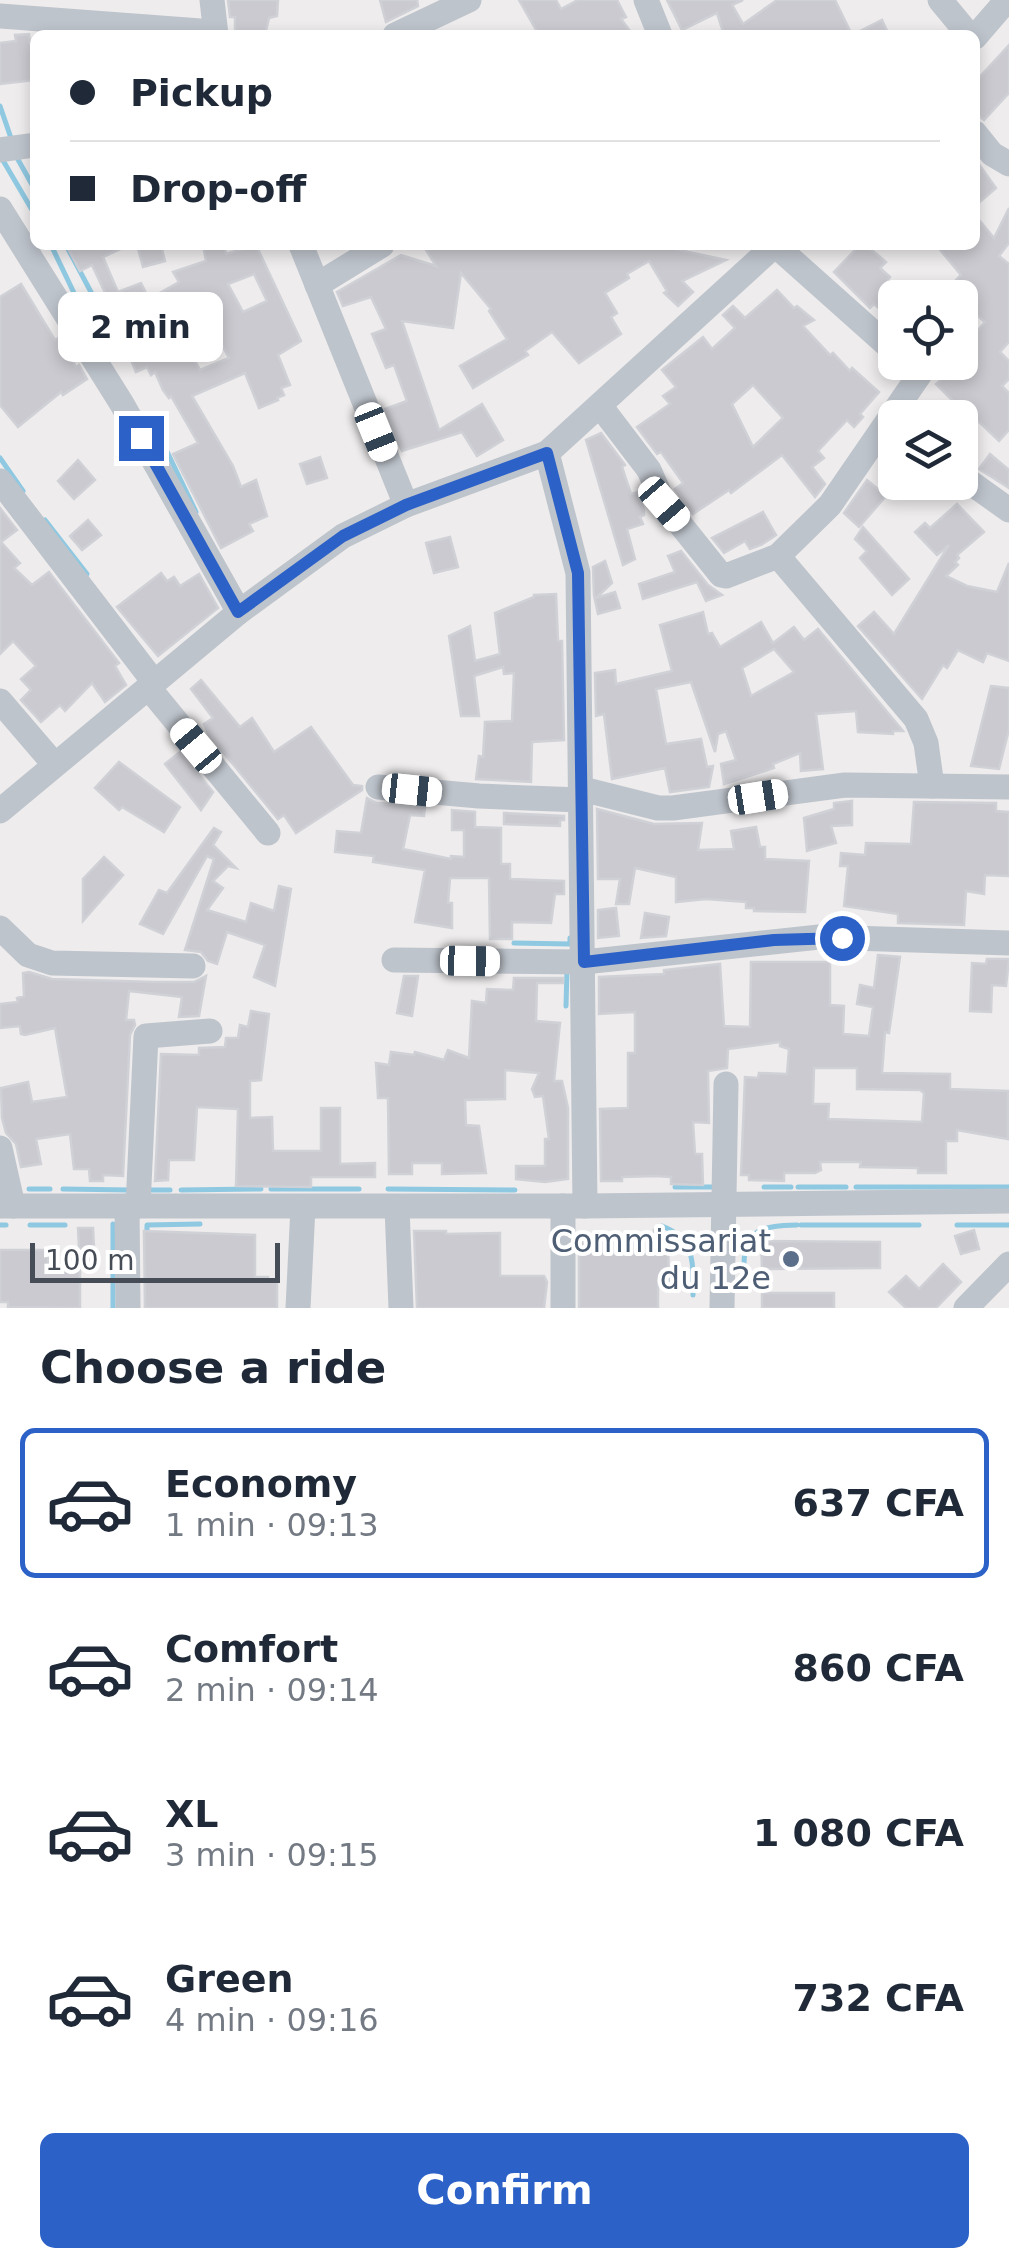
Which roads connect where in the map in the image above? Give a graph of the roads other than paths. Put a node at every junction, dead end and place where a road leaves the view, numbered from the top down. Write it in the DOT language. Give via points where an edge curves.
graph roads {
  1 [pos="212,0"];
  2 [pos="469,0"];
  3 [pos="646,0"];
  4 [pos="940,0"];
  5 [pos="1007,0"];
  6 [pos="0,16"];
  7 [pos="167,30"];
  8 [pos="215,30"];
  9 [pos="406,30"];
  10 [pos="658,30"];
  11 [pos="967,30"];
  12 [pos="978,30"];
  13 [pos="980,139"];
  14 [pos="30,145"];
  15 [pos="0,150"];
  16 [pos="1009,164"];
  17 [pos="0,209"];
  18 [pos="303,250"];
  19 [pos="374,250"];
  20 [pos="771,250"];
  21 [pos="782,250"];
  22 [pos="317,286"];
  23 [pos="878,337"];
  24 [pos="916,380"];
  25 [pos="601,407"];
  26 [pos="547,453"];
  27 [pos="0,482"];
  28 [pos="978,487"];
  29 [pos="406,505"];
  30 [pos="1009,510"];
  31 [pos="778,556"];
  32 [pos="238,612"];
  33 [pos="151,685"];
  34 [pos="0,701"];
  35 [pos="54,764"];
  36 [pos="378,786"];
  37 [pos="932,786"];
  38 [pos="1009,787"];
  39 [pos="581,794"];
  40 [pos="0,812"];
  41 [pos="268,833"];
  42 [pos="0,928"];
  43 [pos="1009,943"];
  44 [pos="394,960"];
  45 [pos="584,962"];
  46 [pos="193,966"];
  47 [pos="210,1031"];
  48 [pos="726,1084"];
  49 [pos="0,1148"];
  50 [pos="1009,1201"];
  51 [pos="722,1205"];
  52 [pos="6,1206"];
  53 [pos="132,1206"];
  54 [pos="303,1206"];
  55 [pos="397,1206"];
  56 [pos="574,1206"];
  57 [pos="1009,1264"];
  58 [pos="128,1308"];
  59 [pos="298,1308"];
  60 [pos="401,1308"];
  61 [pos="563,1308"];
  62 [pos="722,1308"];
  63 [pos="966,1308"];
  1 -- 8 [label="street"];
  2 -- 9 [label="street"];
  3 -- 10 [label="street"];
  4 -- 11 [label="street"];
  5 -- 12 [label="street"];
  6 -- 7 [label="street"];
  13 -- 16 [label="street"];
  14 -- 15 [label="street"];
  17 -- 32 [label="street" via="122,404"];
  18 -- 22 [label="street"];
  19 -- 22 [label="street"];
  20 -- 25 [label="street"];
  21 -- 23 [label="street"];
  22 -- 29 [label="street"];
  24 -- 31 [label="street" via="830,505"];
  25 -- 26 [label="street"];
  25 -- 31 [label="street" via="649,470 664,504 721,575"];
  26 -- 29 [label="street"];
  26 -- 39 [label="street" via="578,573"];
  27 -- 33 [label="street"];
  28 -- 30 [label="street"];
  29 -- 32 [label="street" via="343,536"];
  31 -- 37 [label="street" via="916,719"];
  32 -- 33 [label="street"];
  33 -- 35 [label="street"];
  33 -- 41 [label="street"];
  34 -- 35 [label="street"];
  35 -- 40 [label="street"];
  36 -- 39 [label="street" via="479,796"];
  37 -- 38 [label="street"];
  37 -- 39 [label="street" via="826,786 673,808"];
  39 -- 45 [label="street"];
  42 -- 46 [label="street" via="28,955 52,964"];
  43 -- 45 [label="street" via="818,938"];
  44 -- 45 [label="street"];
  45 -- 56 [label="street"];
  47 -- 53 [label="street" via="146,1036"];
  48 -- 51 [label="street"];
  49 -- 52 [label="street"];
  50 -- 51 [label="street"];
  51 -- 56 [label="street"];
  51 -- 62 [label="street"];
  52 -- 53 [label="street"];
  53 -- 54 [label="street"];
  53 -- 58 [label="street"];
  54 -- 55 [label="street"];
  54 -- 59 [label="street"];
  55 -- 56 [label="street"];
  55 -- 60 [label="street"];
  56 -- 61 [label="street"];
  57 -- 63 [label="street"];
}
